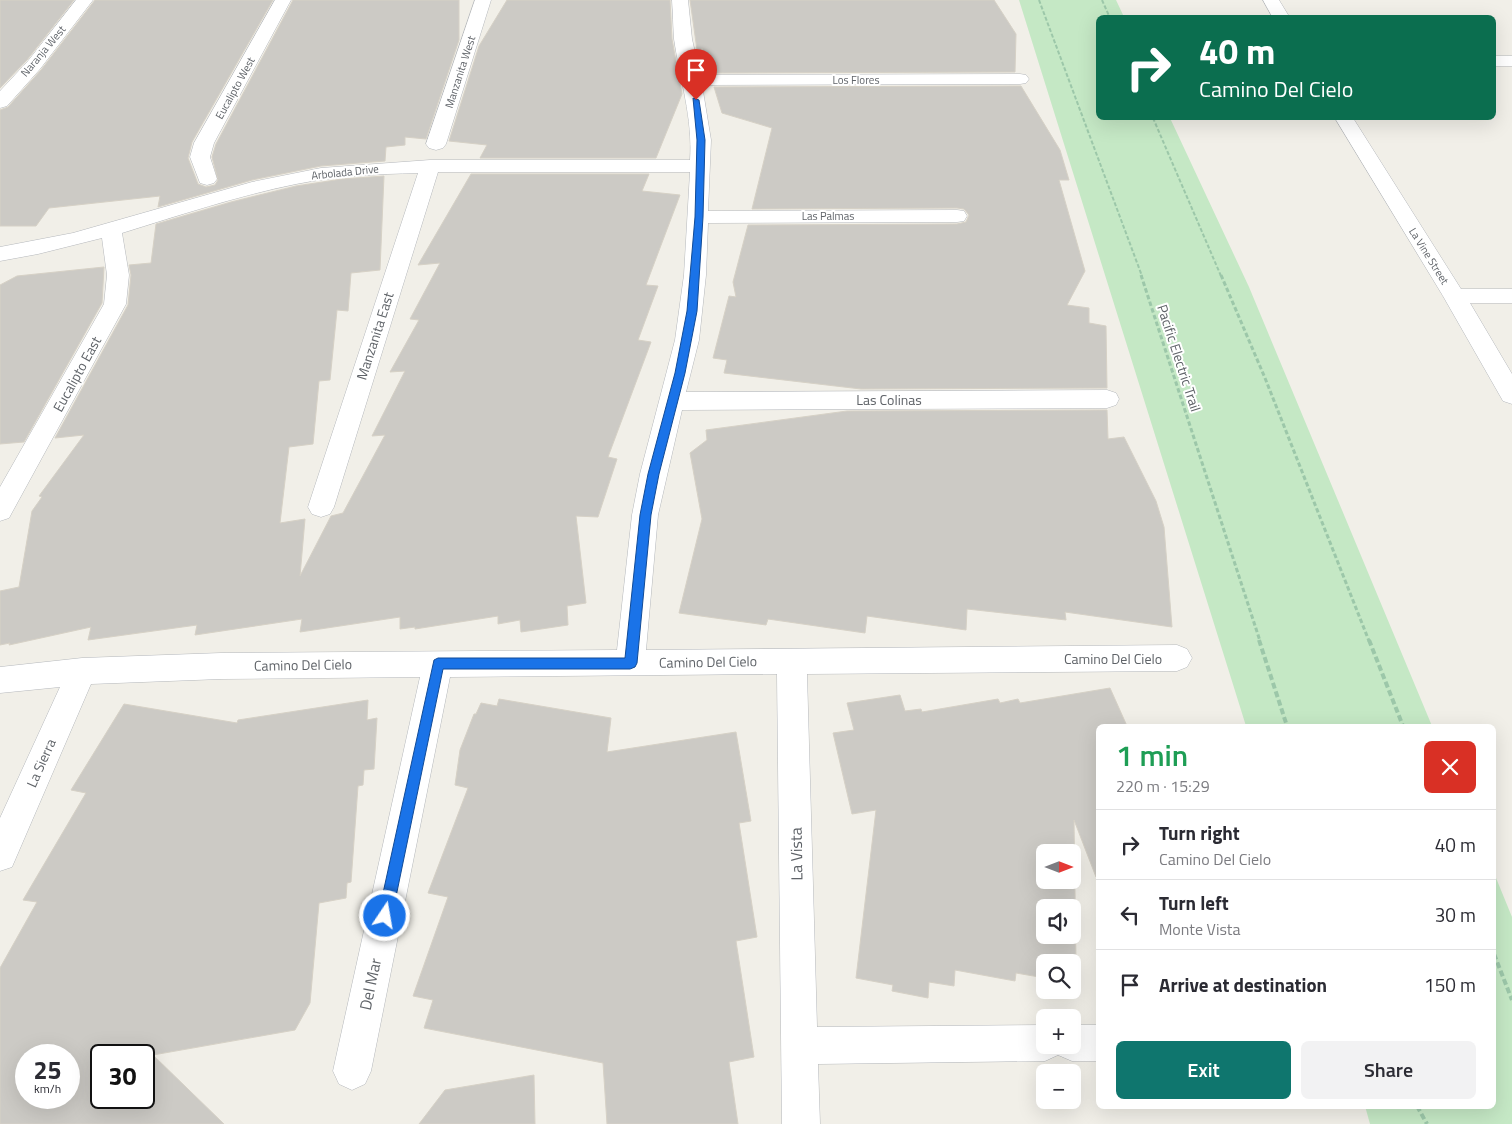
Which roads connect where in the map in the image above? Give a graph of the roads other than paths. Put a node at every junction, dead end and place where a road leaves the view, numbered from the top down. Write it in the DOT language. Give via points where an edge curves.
graph roads {
  1 [pos="85,0"];
  2 [pos="283,0"];
  3 [pos="483,0"];
  4 [pos="680,0"];
  5 [pos="1271,0"];
  6 [pos="1280,15"];
  7 [pos="1496,61"];
  8 [pos="1512,61"];
  9 [pos="1020,79"];
  10 [pos="692,80"];
  11 [pos="0,102"];
  12 [pos="1345,120"];
  13 [pos="436,144"];
  14 [pos="430,166"];
  15 [pos="700,166"];
  16 [pos="207,179"];
  17 [pos="956,216"];
  18 [pos="699,217"];
  19 [pos="111,229"];
  20 [pos="0,254"];
  21 [pos="1454,296"];
  22 [pos="1512,296"];
  23 [pos="1512,395"];
  24 [pos="1106,399"];
  25 [pos="672,401"];
  26 [pos="320,507"];
  27 [pos="0,511"];
  28 [pos="1177,658"];
  29 [pos="792,661"];
  30 [pos="438,663"];
  31 [pos="630,663"];
  32 [pos="82,671"];
  33 [pos="0,680"];
  34 [pos="0,855"];
  35 [pos="1036,1043"];
  36 [pos="1081,1043"];
  37 [pos="1096,1043"];
  38 [pos="800,1046"];
  39 [pos="352,1071"];
  40 [pos="801,1124"];
  1 -- 11 [label="street, Naranja West"];
  2 -- 16 [label="street, Eucalipto West" via="204,143 200,157"];
  3 -- 13 [label="street, Manzanita West"];
  4 -- 10 [label="street" via="683,39"];
  5 -- 6 [label="street"];
  7 -- 8 [label="street"];
  9 -- 10 [label="street, Los Flores"];
  10 -- 15 [label="street" via="699,119"];
  12 -- 21 [label="street, La Vine Street"];
  14 -- 15 [label="street, Arbolada Drive"];
  14 -- 19 [label="street, Arbolada Drive" via="366,169 298,178 224,194"];
  14 -- 26 [label="street, Manzanita East"];
  15 -- 18 [label="street"];
  17 -- 18 [label="street, Las Palmas"];
  18 -- 25 [label="street" via="692,311"];
  19 -- 20 [label="street, Arbolada Drive"];
  19 -- 27 [label="street, Eucalipto East" via="120,270 115,304"];
  21 -- 22 [label="street"];
  21 -- 23 [label="street, La Vine Street"];
  24 -- 25 [label="street, Las Colinas"];
  25 -- 31 [label="street" via="645,515"];
  28 -- 29 [label="street, Camino Del Cielo"];
  29 -- 31 [label="street, Camino Del Cielo"];
  29 -- 38 [label="street, La Vista"];
  30 -- 31 [label="street, Camino Del Cielo"];
  30 -- 32 [label="street, Camino Del Cielo"];
  30 -- 39 [label="street, Del Mar"];
  32 -- 33 [label="street, Camino Del Cielo"];
  32 -- 34 [label="street, La Sierra"];
  35 -- 38 [label="street"];
  36 -- 37 [label="street"];
  38 -- 40 [label="street, La Vista"];
}
